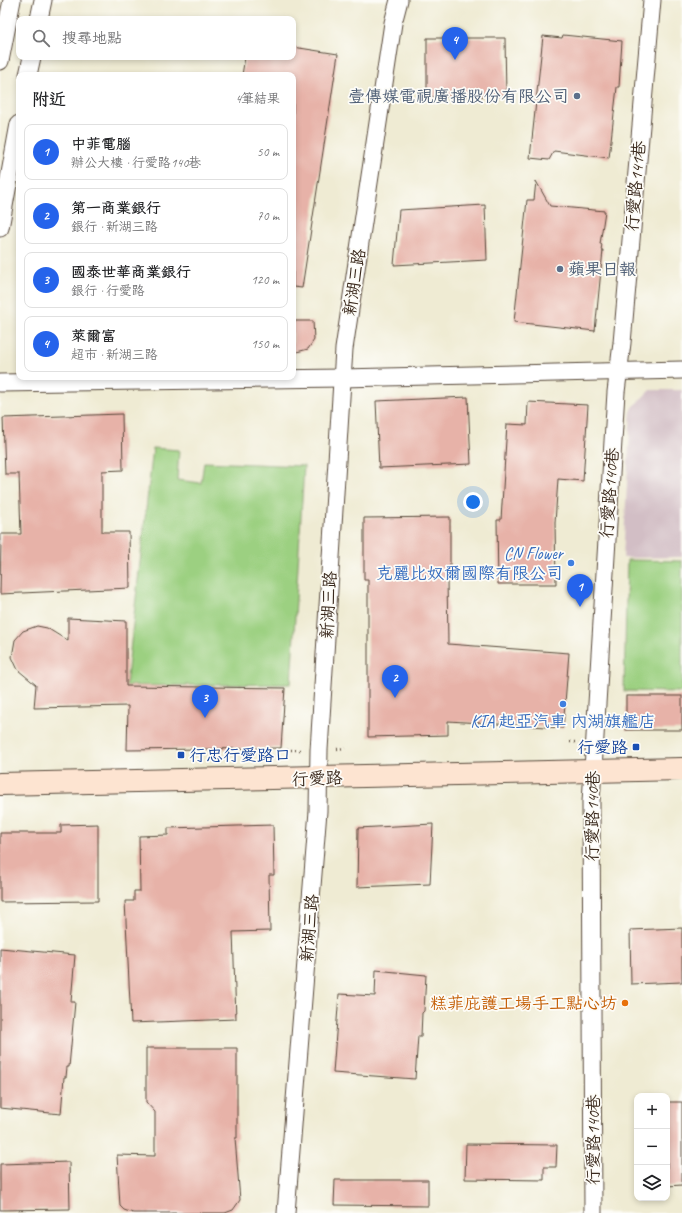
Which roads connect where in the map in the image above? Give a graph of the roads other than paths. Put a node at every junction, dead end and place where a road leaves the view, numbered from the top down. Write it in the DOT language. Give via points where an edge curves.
graph roads {
  1 [pos="12,0"];
  2 [pos="43,0"];
  3 [pos="398,0"];
  4 [pos="652,0"];
  5 [pos="40,16"];
  6 [pos="31,60"];
  7 [pos="0,61"];
  8 [pos="29,72"];
  9 [pos="16,140"];
  10 [pos="0,228"];
  11 [pos="682,370"];
  12 [pos="618,372"];
  13 [pos="342,378"];
  14 [pos="296,379"];
  15 [pos="205,380"];
  16 [pos="0,383"];
  17 [pos="682,769"];
  18 [pos="592,771"];
  19 [pos="318,777"];
  20 [pos="0,784"];
  21 [pos="286,1213"];
  22 [pos="593,1213"];
  1 -- 7 [label="street"];
  2 -- 5 [label="street"];
  3 -- 13 [label="street, 新湖三路" via="344,349"];
  4 -- 12 [label="street, 行愛路141巷"];
  6 -- 8 [label="street"];
  9 -- 10 [label="street"];
  11 -- 12 [label="street"];
  12 -- 13 [label="street"];
  12 -- 18 [label="street, 行愛路140巷"];
  13 -- 14 [label="street"];
  13 -- 19 [label="street, 新湖三路"];
  15 -- 16 [label="street"];
  17 -- 18 [label="street, 行愛路"];
  18 -- 19 [label="street, 行愛路"];
  18 -- 22 [label="street, 行愛路140巷"];
  19 -- 20 [label="street, 行愛路"];
  19 -- 21 [label="street, 新湖三路" via="318,811"];
}
